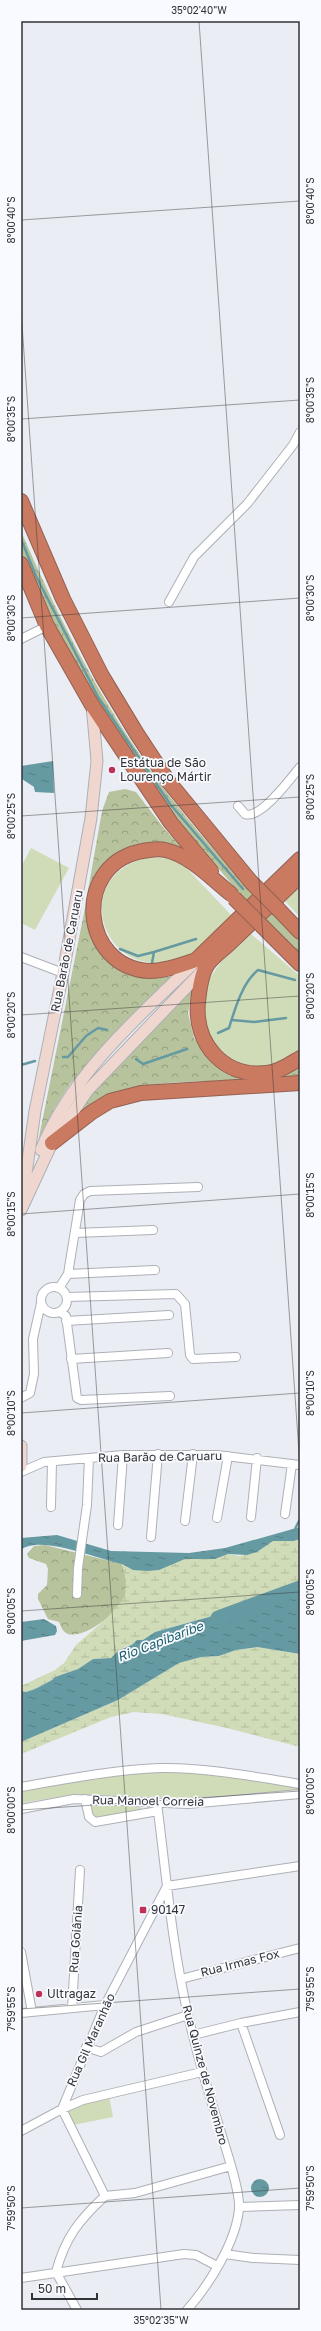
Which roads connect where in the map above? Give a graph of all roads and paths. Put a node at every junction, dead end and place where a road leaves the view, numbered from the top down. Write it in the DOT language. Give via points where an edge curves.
graph roads {
  1 [pos="300,432"];
  2 [pos="21,501"];
  3 [pos="21,564"];
  4 [pos="169,602"];
  5 [pos="47,626"];
  6 [pos="21,639"];
  7 [pos="92,705"];
  8 [pos="300,767"];
  9 [pos="238,806"];
  10 [pos="300,859"];
  11 [pos="300,876"];
  12 [pos="233,896"];
  13 [pos="300,932"];
  14 [pos="21,957"];
  15 [pos="201,963"];
  16 [pos="300,964"];
  17 [pos="63,973"];
  18 [pos="300,1058"];
  19 [pos="300,1083"];
  20 [pos="52,1143"];
  21 [pos="198,1187"];
  22 [pos="24,1195"];
  23 [pos="21,1209"];
  24 [pos="153,1230"];
  25 [pos="75,1233"];
  26 [pos="155,1270"];
  27 [pos="68,1274"];
  28 [pos="59,1288"];
  29 [pos="67,1297"];
  30 [pos="40,1303"];
  31 [pos="48,1312"];
  32 [pos="60,1312"];
  33 [pos="169,1316"];
  34 [pos="66,1321"];
  35 [pos="36,1325"];
  36 [pos="168,1353"];
  37 [pos="236,1357"];
  38 [pos="71,1359"];
  39 [pos="170,1396"];
  40 [pos="21,1398"];
  41 [pos="21,1446"];
  42 [pos="158,1454"];
  43 [pos="193,1454"];
  44 [pos="123,1455"];
  45 [pos="228,1456"];
  46 [pos="89,1458"];
  47 [pos="257,1458"];
  48 [pos="48,1462"];
  49 [pos="296,1464"];
  50 [pos="21,1467"];
  51 [pos="51,1507"];
  52 [pos="285,1514"];
  53 [pos="251,1516"];
  54 [pos="217,1518"];
  55 [pos="185,1521"];
  56 [pos="118,1525"];
  57 [pos="151,1536"];
  58 [pos="77,1594"];
  59 [pos="300,1784"];
  60 [pos="21,1787"];
  61 [pos="300,1794"];
  62 [pos="85,1799"];
  63 [pos="157,1807"];
  64 [pos="21,1809"];
  65 [pos="300,1866"];
  66 [pos="80,1870"];
  67 [pos="167,1886"];
  68 [pos="300,1948"];
  69 [pos="21,1952"];
  70 [pos="180,1979"];
  71 [pos="105,2005"];
  72 [pos="72,2008"];
  73 [pos="32,2012"];
  74 [pos="300,2012"];
  75 [pos="21,2013"];
  76 [pos="188,2015"];
  77 [pos="241,2023"];
  78 [pos="193,2035"];
  79 [pos="86,2048"];
  80 [pos="202,2072"];
  81 [pos="62,2109"];
  82 [pos="21,2131"];
  83 [pos="280,2135"];
  84 [pos="231,2166"];
  85 [pos="105,2196"];
  86 [pos="300,2205"];
  87 [pos="239,2207"];
  88 [pos="225,2254"];
  89 [pos="300,2260"];
  90 [pos="217,2266"];
  91 [pos="56,2272"];
  92 [pos="21,2278"];
  93 [pos="77,2310"];
  94 [pos="188,2310"];
  1 -- 4 [label="street" via="293,445 247,504 194,557"];
  2 -- 13 [label="highway, bridge" via="63,599 102,676 133,728 168,780 251,882"];
  3 -- 5 [label="highway"];
  5 -- 6 [label="street"];
  5 -- 7 [label="highway"];
  7 -- 12 [label="highway" via="171,823"];
  7 -- 17 [label="street, Rua Barão de Caruaru" via="97,761 95,786"];
  8 -- 9 [label="street" via="277,795 255,814 245,814"];
  10 -- 15 [label="highway"];
  11 -- 15 [label="highway"];
  12 -- 15 [label="highway" via="189,861 159,849 145,850 125,857 109,868 101,880 95,894 94,922 103,946 113,956 124,964 150,971"];
  12 -- 16 [label="highway, bridge"];
  14 -- 17 [label="street"];
  15 -- 18 [label="highway" via="197,1014 199,1032 209,1051 219,1060 250,1074 268,1073 284,1068"];
  15 -- 20 [label="street" via="88,1090"];
  15 -- 22 [label="street, Rua Barão de Caruaru" via="106,1051 69,1097 49,1129"];
  17 -- 22 [label="street, Rua Barão de Caruaru" via="34,1111"];
  19 -- 20 [label="highway" via="141,1093 110,1101"];
  20 -- 23 [label="street"];
  21 -- 25 [label="street" via="90,1191 80,1200"];
  22 -- 23 [label="street, Rua Barão de Caruaru"];
  24 -- 25 [label="street"];
  25 -- 27 [label="street"];
  26 -- 27 [label="street"];
  27 -- 28 [label="street"];
  28 -- 29 [label="street"];
  28 -- 30 [label="street" via="47,1288"];
  29 -- 32 [label="street" via="66,1306"];
  29 -- 37 [label="street" via="176,1294 185,1304 190,1355 194,1358"];
  30 -- 31 [label="street"];
  30 -- 35 [label="street"];
  31 -- 32 [label="street"];
  31 -- 35 [label="street"];
  32 -- 34 [label="street" via="66,1316"];
  33 -- 34 [label="street"];
  34 -- 38 [label="street"];
  35 -- 40 [label="street" via="33,1339 33,1385 30,1393"];
  36 -- 38 [label="street"];
  38 -- 39 [label="street" via="75,1394 81,1400"];
  41 -- 50 [label="street"];
  42 -- 43 [label="street, Rua Barão de Caruaru"];
  42 -- 44 [label="street, Rua Barão de Caruaru"];
  42 -- 57 [label="street"];
  43 -- 45 [label="street, Rua Barão de Caruaru"];
  43 -- 55 [label="street"];
  44 -- 46 [label="street, Rua Barão de Caruaru"];
  44 -- 56 [label="street"];
  45 -- 47 [label="street, Rua Barão de Caruaru"];
  45 -- 54 [label="street"];
  46 -- 48 [label="street, Rua Barão de Caruaru"];
  46 -- 58 [label="street"];
  47 -- 49 [label="street, Rua Barão de Caruaru"];
  47 -- 53 [label="street"];
  48 -- 50 [label="street, Rua Barão de Caruaru"];
  48 -- 51 [label="street"];
  49 -- 52 [label="street"];
  59 -- 60 [label="street" via="253,1776 162,1768 81,1776"];
  61 -- 63 [label="street, Rua Manoel Correia"];
  62 -- 63 [label="street, Rua Manoel Correia"];
  62 -- 63 [label="street" via="90,1817 95,1822"];
  62 -- 64 [label="street, Rua Manoel Correia"];
  63 -- 67 [label="street, Rua Quinze de Novembro"];
  65 -- 67 [label="street"];
  66 -- 72 [label="street, Rua Goiânia"];
  67 -- 70 [label="street, Rua Quinze de Novembro"];
  67 -- 71 [label="street, Rua Gil Maranhão"];
  68 -- 70 [label="street, Rua Irmas Fox"];
  69 -- 73 [label="street"];
  70 -- 76 [label="street, Rua Quinze de Novembro"];
  71 -- 72 [label="street"];
  71 -- 79 [label="street, Rua Gil Maranhão"];
  72 -- 73 [label="street"];
  73 -- 75 [label="street"];
  74 -- 77 [label="street"];
  76 -- 78 [label="street, Rua Quinze de Novembro"];
  76 -- 79 [label="street" via="136,2032 101,2052"];
  77 -- 78 [label="street"];
  77 -- 83 [label="street"];
  78 -- 80 [label="street, Rua Quinze de Novembro"];
  79 -- 81 [label="street, Rua Gil Maranhão"];
  80 -- 81 [label="street" via="112,2092"];
  80 -- 84 [label="street, Rua Quinze de Novembro"];
  81 -- 82 [label="street"];
  81 -- 85 [label="street"];
  84 -- 85 [label="street" via="135,2193"];
  84 -- 87 [label="street, Rua Quinze de Novembro"];
  85 -- 91 [label="street" via="76,2227 62,2250"];
  86 -- 87 [label="street"];
  87 -- 88 [label="street, Rua Quinze de Novembro" via="236,2226"];
  88 -- 89 [label="street"];
  88 -- 90 [label="street, Rua Quinze de Novembro"];
  90 -- 91 [label="street" via="190,2253"];
  90 -- 94 [label="street, Rua Quinze de Novembro"];
  91 -- 92 [label="street"];
  91 -- 93 [label="street"];
}
